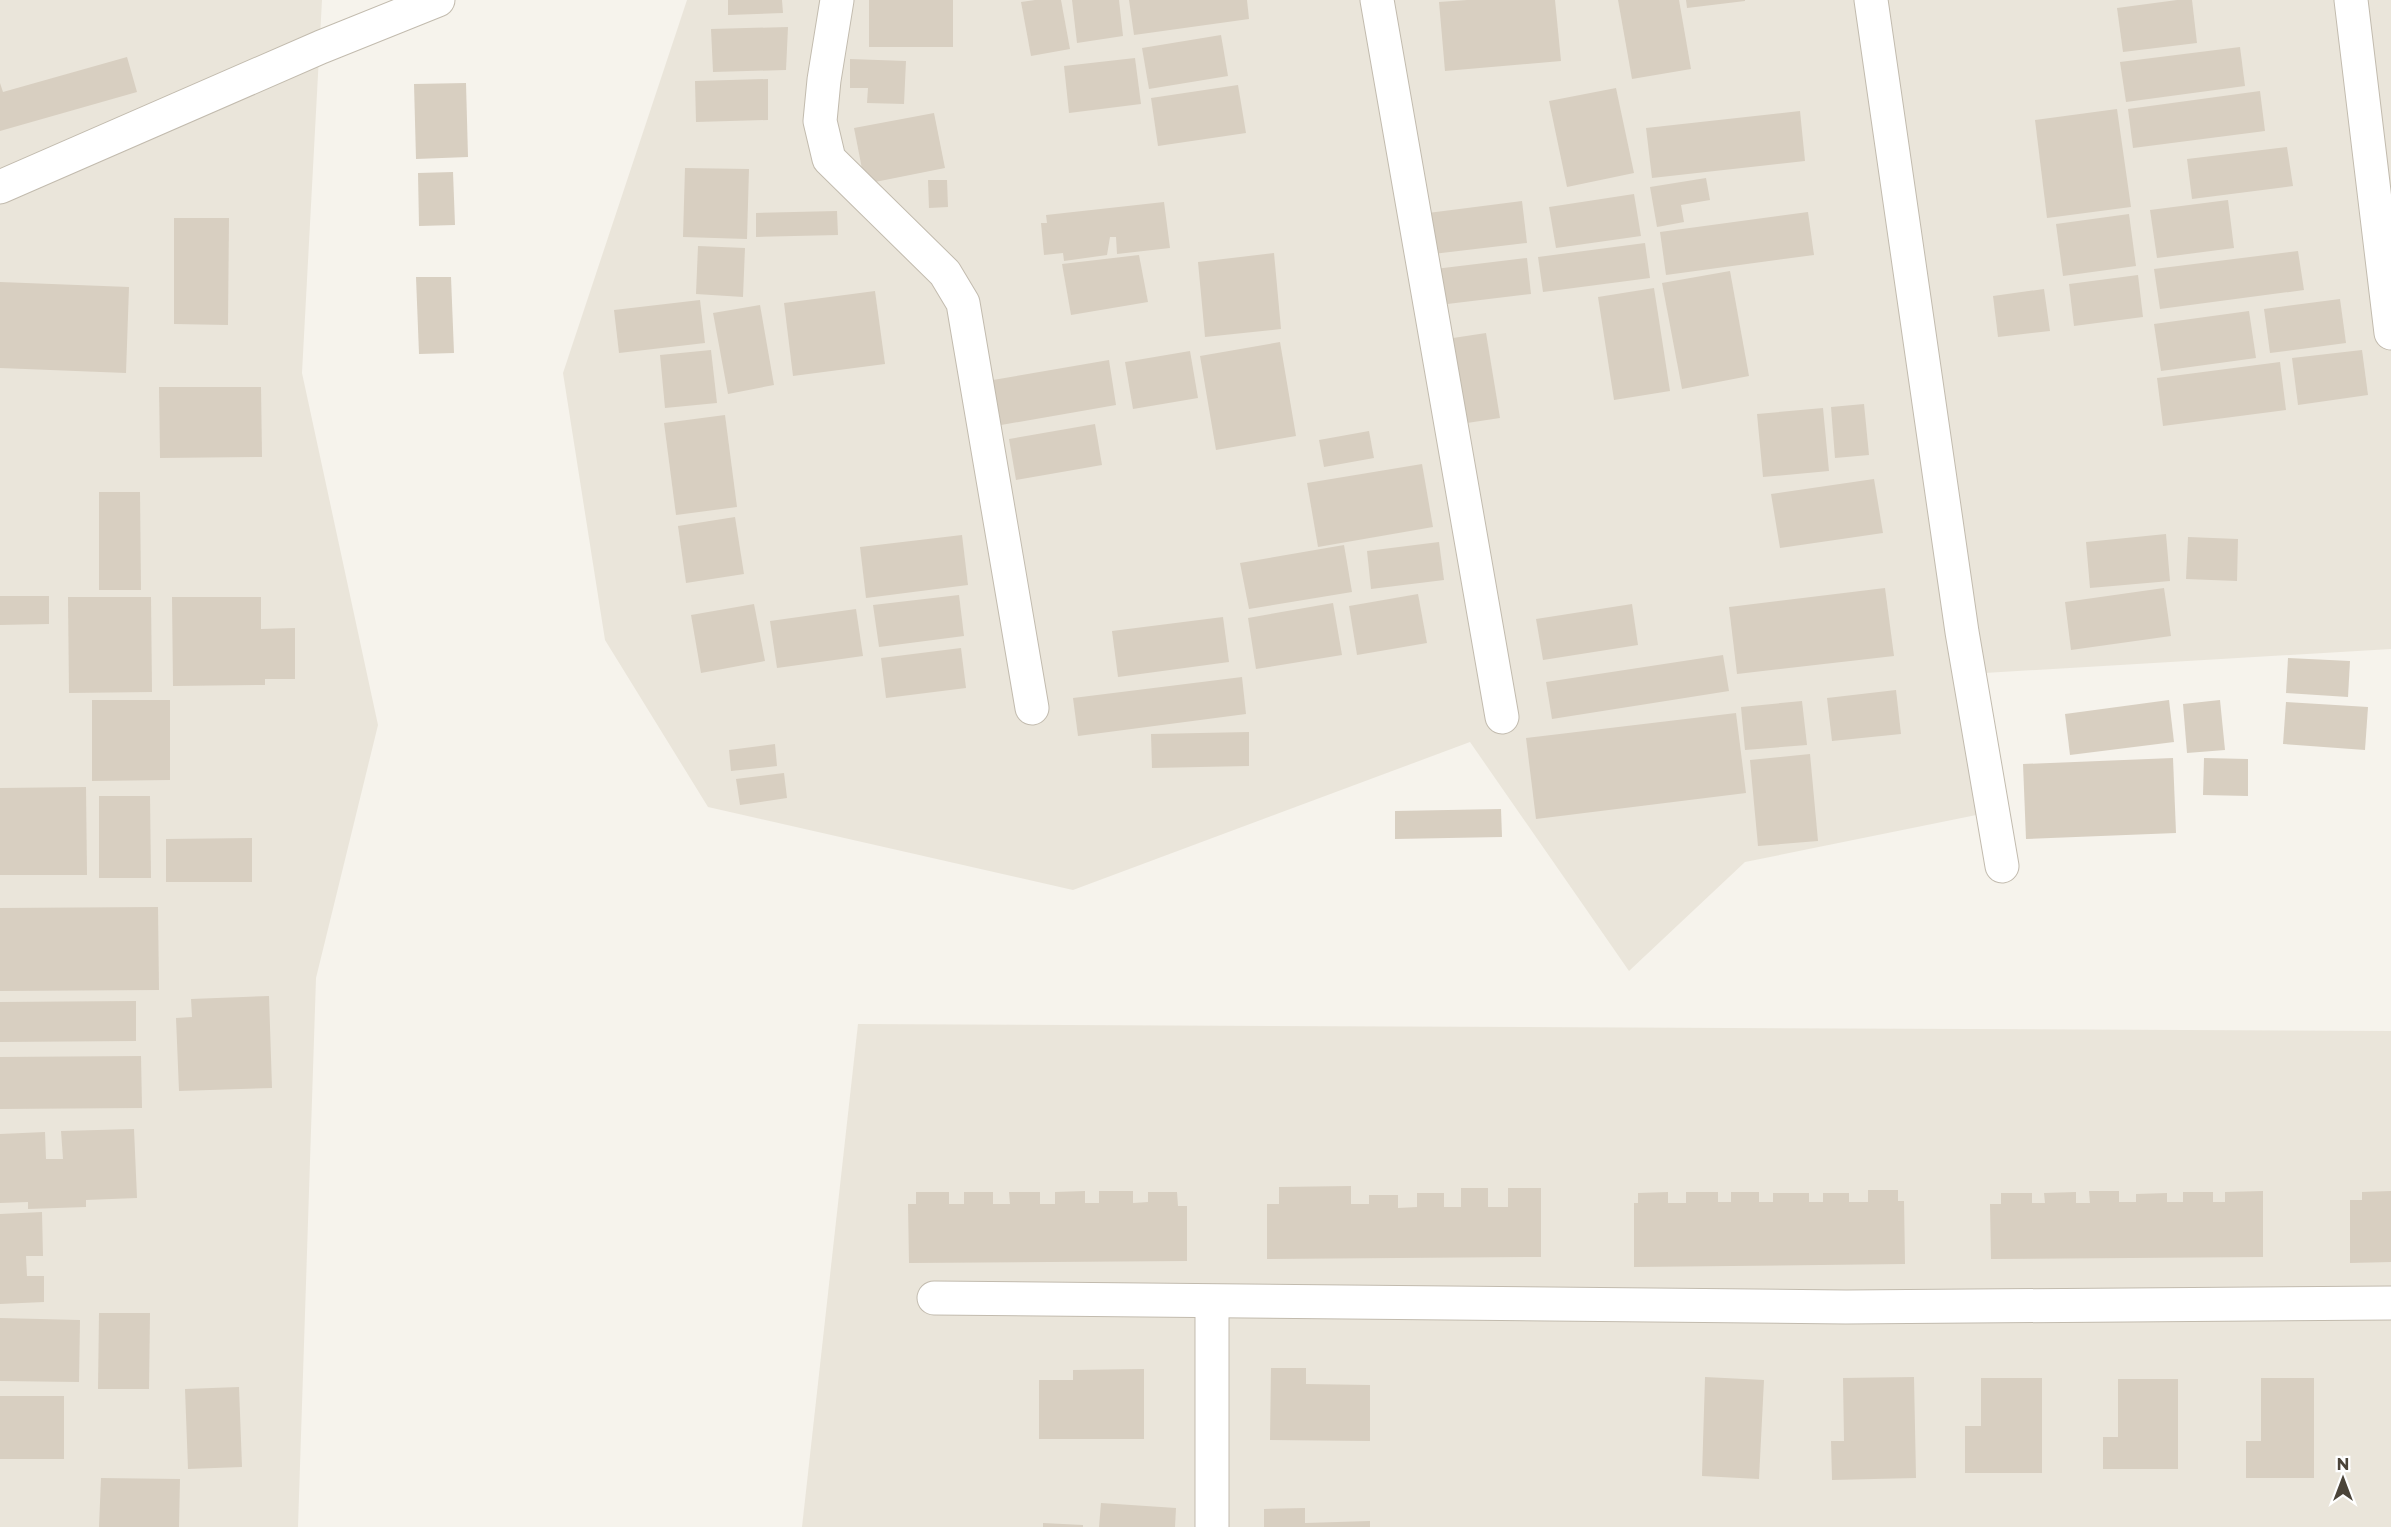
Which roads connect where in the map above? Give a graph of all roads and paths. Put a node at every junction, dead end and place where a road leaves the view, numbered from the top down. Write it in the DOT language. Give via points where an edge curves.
graph roads {
  1 [pos="438,0"];
  2 [pos="837,0"];
  3 [pos="1377,0"];
  4 [pos="1871,0"];
  5 [pos="2351,0"];
  6 [pos="0,187"];
  7 [pos="2391,333"];
  8 [pos="1032,708"];
  9 [pos="1502,717"];
  10 [pos="2002,866"];
  11 [pos="934,1298"];
  12 [pos="1212,1303"];
  13 [pos="2391,1304"];
  14 [pos="1212,1527"];
  1 -- 6 [label="street"];
  2 -- 8 [label="street" via="820,121 829,159 945,273 963,303"];
  3 -- 9 [label="street"];
  4 -- 10 [label="street" via="1962,632"];
  5 -- 7 [label="street"];
  11 -- 12 [label="street"];
  12 -- 13 [label="street" via="1846,1307"];
  12 -- 14 [label="street"];
}
